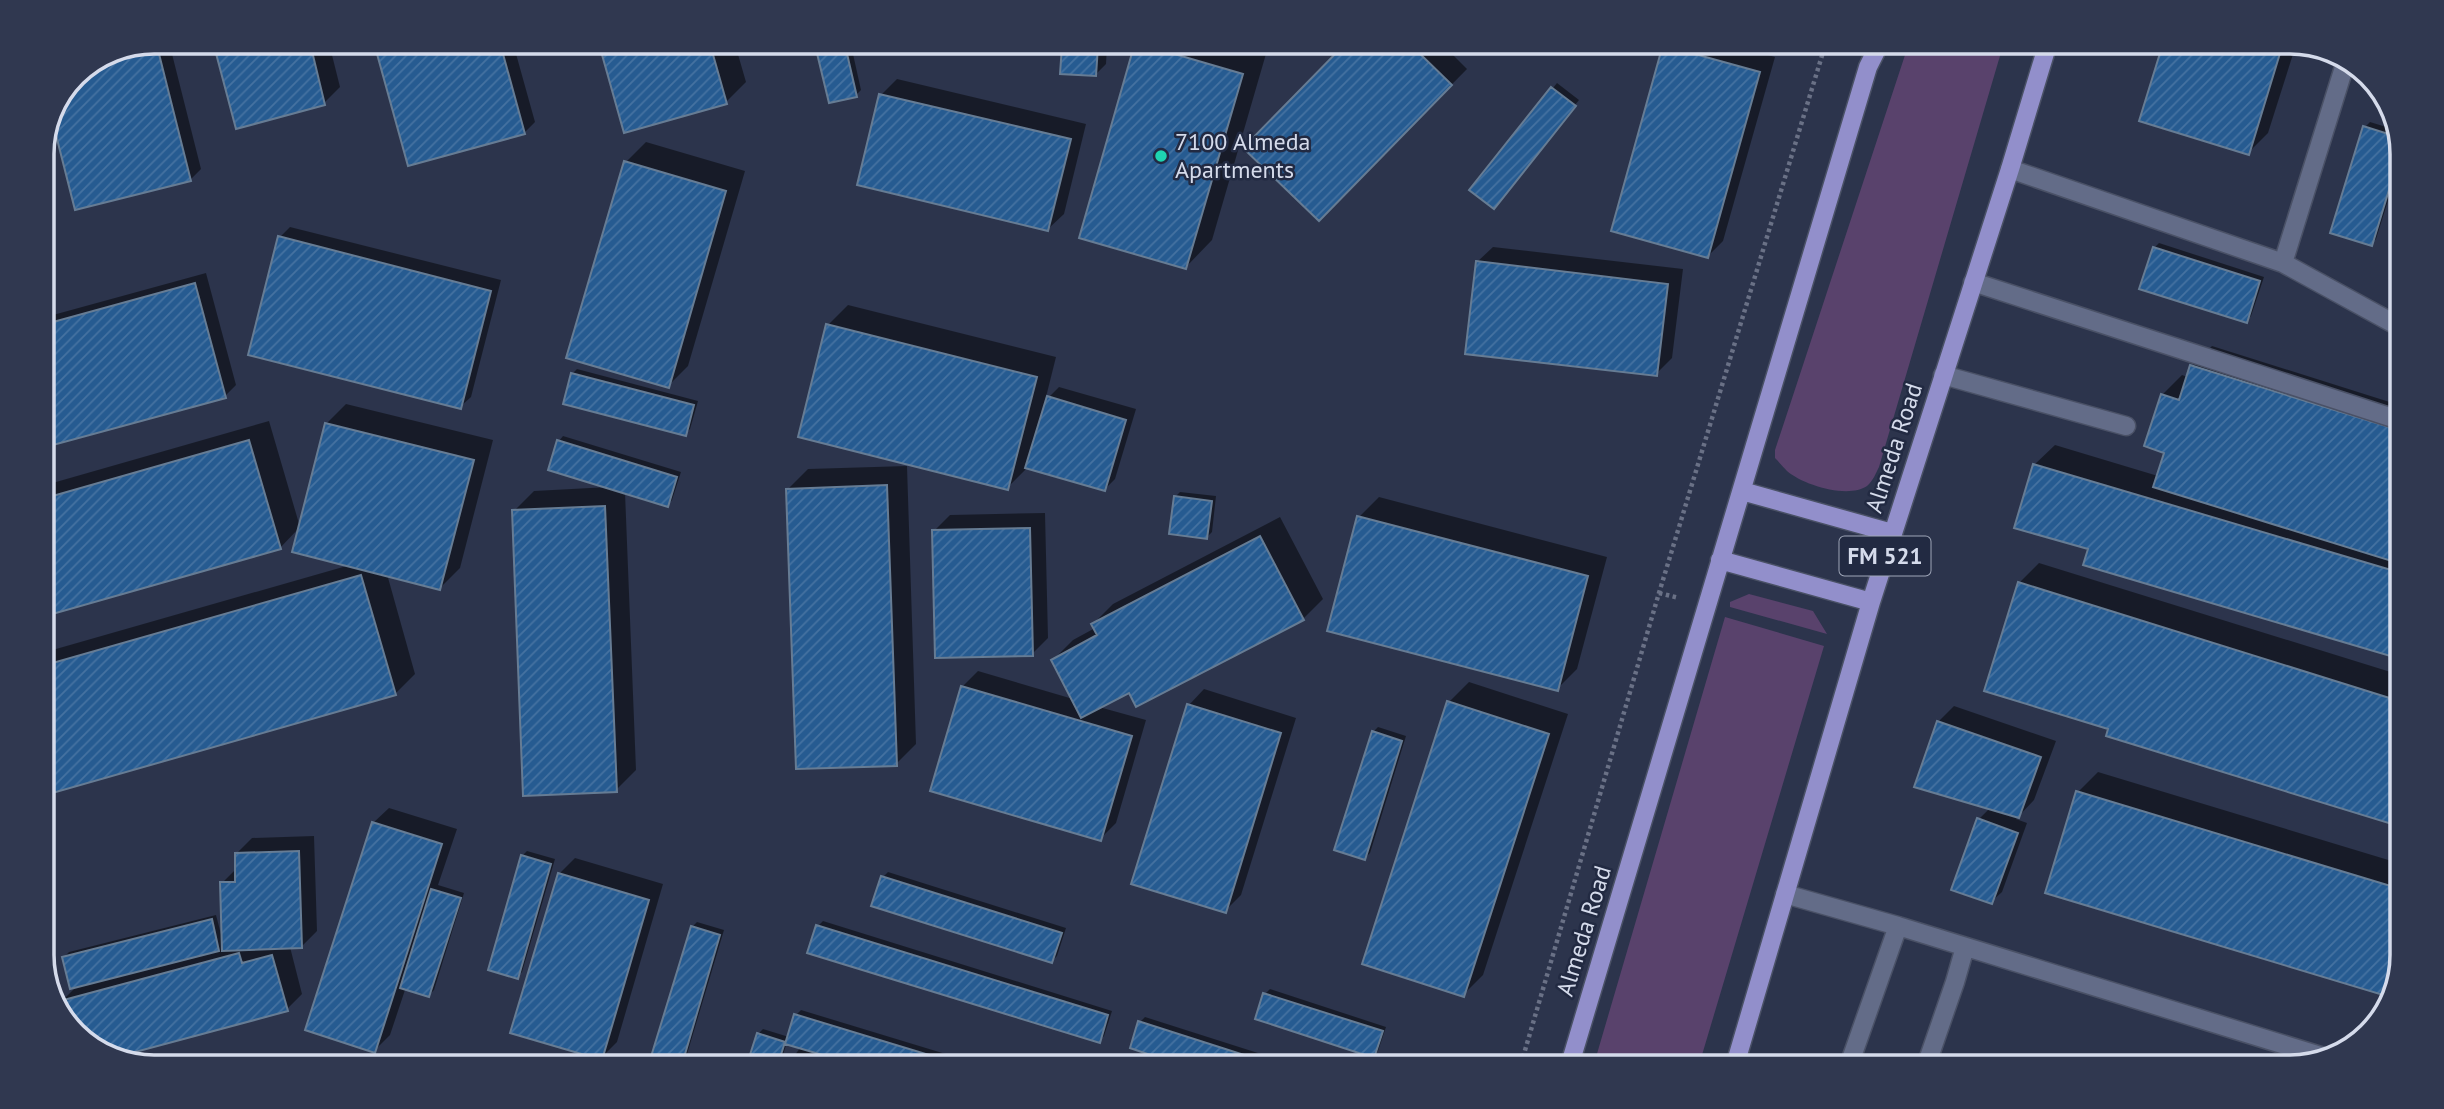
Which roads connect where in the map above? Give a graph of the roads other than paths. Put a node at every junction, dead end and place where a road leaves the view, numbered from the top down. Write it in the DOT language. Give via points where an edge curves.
graph roads {
  1 [pos="1874,54"];
  2 [pos="2045,54"];
  3 [pos="2343,70"];
  4 [pos="2010,169"];
  5 [pos="2283,263"];
  6 [pos="1973,282"];
  7 [pos="2390,322"];
  8 [pos="1943,375"];
  9 [pos="2390,417"];
  10 [pos="2126,426"];
  11 [pos="1742,491"];
  12 [pos="1892,533"];
  13 [pos="1720,560"];
  14 [pos="1871,602"];
  15 [pos="1785,894"];
  16 [pos="1898,926"];
  17 [pos="1965,947"];
  18 [pos="2311,1052"];
  19 [pos="1573,1055"];
  20 [pos="1738,1055"];
  21 [pos="1853,1055"];
  22 [pos="1930,1055"];
  1 -- 11 [label="main road, Almeda Road"];
  2 -- 4 [label="main road, Almeda Road / FM 521"];
  3 -- 5 [label="lane"];
  4 -- 5 [label="lane"];
  4 -- 6 [label="main road, Almeda Road / FM 521"];
  5 -- 7 [label="lane"];
  6 -- 8 [label="main road, Almeda Road / FM 521"];
  6 -- 9 [label="lane"];
  8 -- 10 [label="lane"];
  8 -- 12 [label="main road, Almeda Road / FM 521"];
  11 -- 12 [label="main road"];
  11 -- 13 [label="main road, Almeda Road"];
  12 -- 14 [label="main road, Almeda Road / FM 521"];
  13 -- 14 [label="main road"];
  13 -- 19 [label="main road, Almeda Road"];
  14 -- 15 [label="main road, Almeda Road / FM 521"];
  15 -- 16 [label="lane"];
  15 -- 20 [label="main road, Almeda Road / FM 521"];
  16 -- 17 [label="lane"];
  16 -- 21 [label="lane"];
  17 -- 18 [label="lane"];
  17 -- 22 [label="lane"];
}
